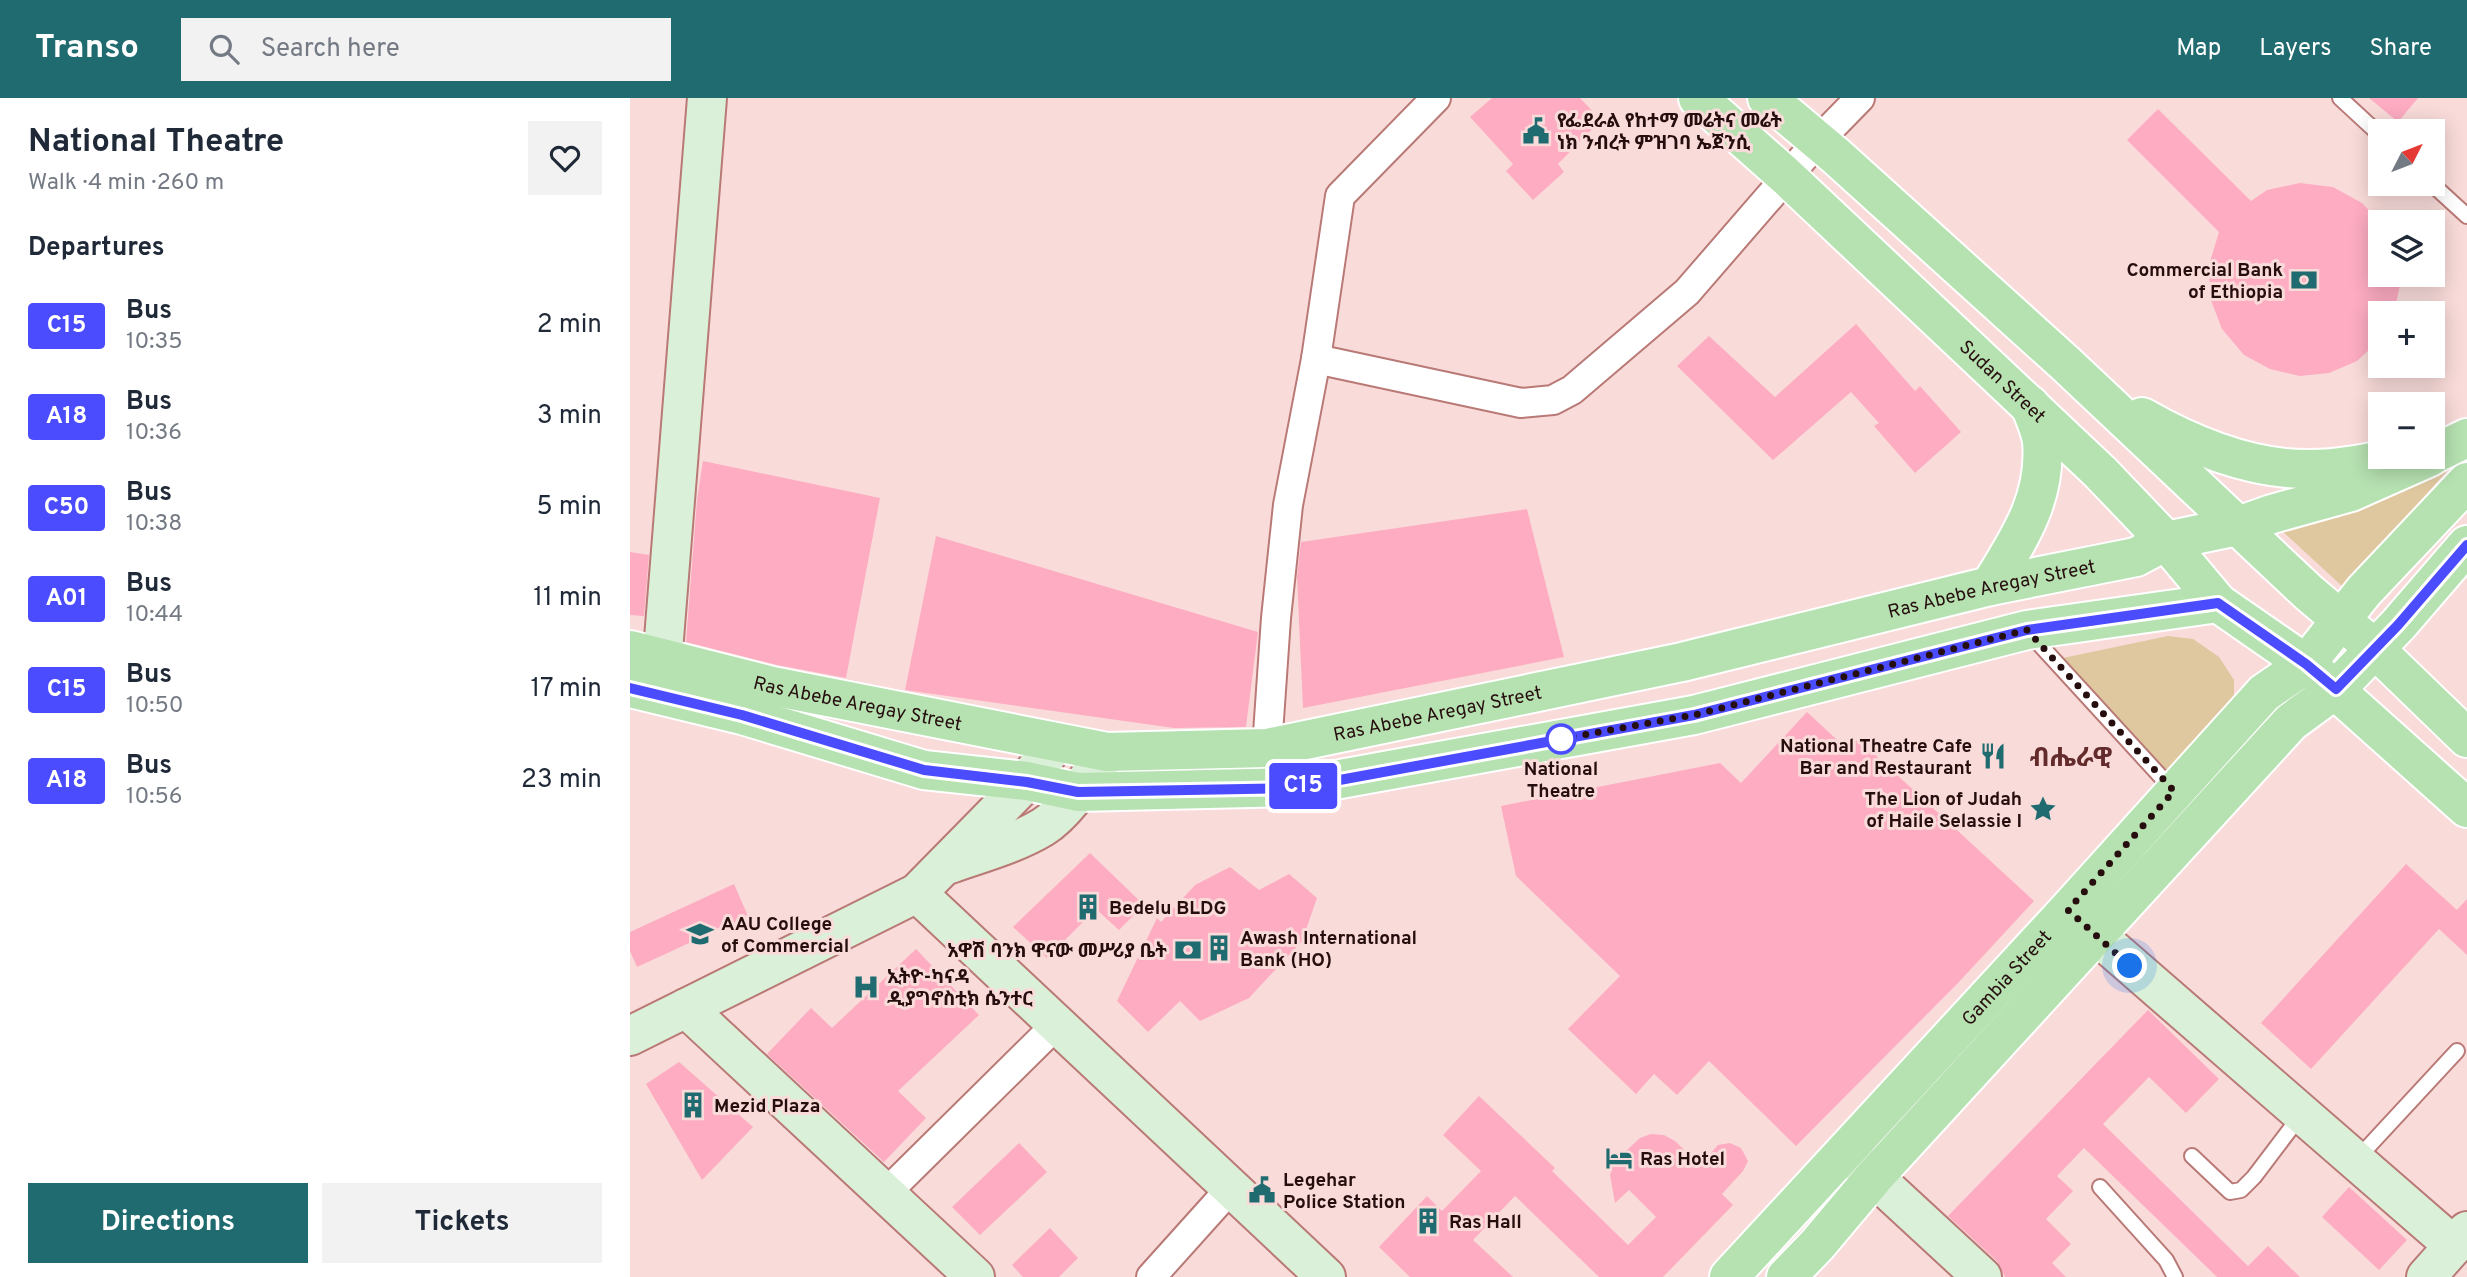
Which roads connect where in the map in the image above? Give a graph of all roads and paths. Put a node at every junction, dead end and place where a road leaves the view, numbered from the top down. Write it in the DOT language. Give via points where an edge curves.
graph roads {
  1 [pos="707,98"];
  2 [pos="1436,98"];
  3 [pos="1698,98"];
  4 [pos="1767,98"];
  5 [pos="1860,98"];
  6 [pos="2340,98"];
  7 [pos="2368,124"];
  8 [pos="1817,142"];
  9 [pos="1787,177"];
  10 [pos="2445,196"];
  11 [pos="2467,216"];
  12 [pos="1316,359"];
  13 [pos="2066,364"];
  14 [pos="2030,405"];
  15 [pos="2368,463"];
  16 [pos="2400,469"];
  17 [pos="2467,482"];
  18 [pos="2238,526"];
  19 [pos="2166,541"];
  20 [pos="2467,545"];
  21 [pos="1990,586"];
  22 [pos="2218,603"];
  23 [pos="2342,621"];
  24 [pos="2027,630"];
  25 [pos="2374,648"];
  26 [pos="1682,662"];
  27 [pos="2306,664"];
  28 [pos="645,673"];
  29 [pos="2336,689"];
  30 [pos="1694,715"];
  31 [pos="2467,738"];
  32 [pos="1056,743"];
  33 [pos="1267,748"];
  34 [pos="1107,752"];
  35 [pos="1027,782"];
  36 [pos="1272,788"];
  37 [pos="2174,791"];
  38 [pos="1078,792"];
  39 [pos="2467,808"];
  40 [pos="929,880"];
  41 [pos="2081,923"];
  42 [pos="686,1008"];
  43 [pos="1057,1024"];
  44 [pos="630,1035"];
  45 [pos="2457,1051"];
  46 [pos="2302,1114"];
  47 [pos="1845,1150"];
  48 [pos="2192,1156"];
  49 [pos="2355,1161"];
  50 [pos="1875,1176"];
  51 [pos="2100,1187"];
  52 [pos="1231,1188"];
  53 [pos="886,1194"];
  54 [pos="2460,1238"];
  55 [pos="975,1277"];
  56 [pos="1151,1277"];
  57 [pos="1326,1277"];
  58 [pos="1729,1277"];
  59 [pos="1786,1277"];
  60 [pos="1982,1277"];
  61 [pos="2175,1277"];
  62 [pos="2426,1277"];
  1 -- 28 [label="street"];
  2 -- 12 [label="street" via="1340,196"];
  3 -- 9 [label="main road, Sudan Street"];
  4 -- 8 [label="main road"];
  5 -- 8 [label="street"];
  6 -- 7 [label="lane"];
  8 -- 9 [label="street"];
  8 -- 13 [label="main road"];
  9 -- 12 [label="street" via="1687,292 1572,390 1553,400 1521,403"];
  9 -- 14 [label="main road, Sudan Street"];
  10 -- 11 [label="lane"];
  12 -- 33 [label="street" via="1288,505"];
  13 -- 15 [label="main road" via="2124,408 2210,450 2257,464 2309,470"];
  13 -- 18 [label="main road"];
  14 -- 19 [label="main road, Sudan Street"];
  14 -- 21 [label="main road" via="2042,438 2042,475 2033,512"];
  16 -- 18 [label="main road, Ras Abebe Aregay Street" via="2351,492"];
  17 -- 23 [label="main road, Gambia Street"];
  18 -- 19 [label="main road, Ras Abebe Aregay Street"];
  18 -- 23 [label="main road"];
  19 -- 21 [label="main road, Ras Abebe Aregay Street" via="2136,556"];
  19 -- 22 [label="main road, Sudan Street"];
  20 -- 25 [label="main road, Gambia Street"];
  21 -- 26 [label="main road, Ras Abebe Aregay Street"];
  22 -- 24 [label="main road, Ras Abebe Aregay Street"];
  22 -- 27 [label="main road, Sudan Street"];
  23 -- 25 [label="main road"];
  23 -- 27 [label="main road, Gambia Street"];
  24 -- 30 [label="main road, Ras Abebe Aregay Street"];
  24 -- 37 [label="lane"];
  25 -- 29 [label="main road, Gambia Street"];
  25 -- 31 [label="main road"];
  26 -- 30 [label="main road"];
  26 -- 33 [label="main road, Ras Abebe Aregay Street"];
  27 -- 29 [label="main road, Sudan Street"];
  27 -- 37 [label="main road, Gambia Street" via="2264,693"];
  28 -- 32 [label="main road, Ras Abebe Aregay Street" via="772,686"];
  28 -- 35 [label="main road, Ras Abebe Aregay Street" via="742,715 924,770"];
  29 -- 39 [label="main road, Sudan Street"];
  29 -- 41 [label="main road, Gambia Street" via="2291,722"];
  30 -- 36 [label="main road, Ras Abebe Aregay Street" via="1296,788"];
  32 -- 34 [label="main road, Ras Abebe Aregay Street"];
  32 -- 35 [label="street"];
  33 -- 34 [label="main road, Ras Abebe Aregay Street"];
  33 -- 36 [label="street"];
  34 -- 38 [label="street"];
  35 -- 38 [label="main road, Ras Abebe Aregay Street"];
  35 -- 40 [label="street"];
  36 -- 38 [label="main road, Ras Abebe Aregay Street"];
  37 -- 41 [label="main road, Gambia Street"];
  38 -- 40 [label="street" via="1044,826"];
  40 -- 42 [label="street"];
  40 -- 43 [label="street"];
  41 -- 46 [label="street"];
  41 -- 47 [label="main road, Gambia Street"];
  41 -- 50 [label="main road, Gambia Street"];
  42 -- 44 [label="street"];
  42 -- 53 [label="street"];
  43 -- 52 [label="street"];
  43 -- 53 [label="street"];
  45 -- 49 [label="lane"];
  46 -- 48 [label="lane" via="2241,1190 2230,1192"];
  46 -- 49 [label="street"];
  47 -- 50 [label="street"];
  47 -- 58 [label="main road, Gambia Street"];
  49 -- 54 [label="street"];
  50 -- 59 [label="main road, Gambia Street"];
  50 -- 60 [label="street"];
  51 -- 61 [label="lane" via="2166,1260"];
  52 -- 56 [label="street"];
  52 -- 57 [label="street"];
  53 -- 55 [label="street"];
  54 -- 62 [label="street"];
}
